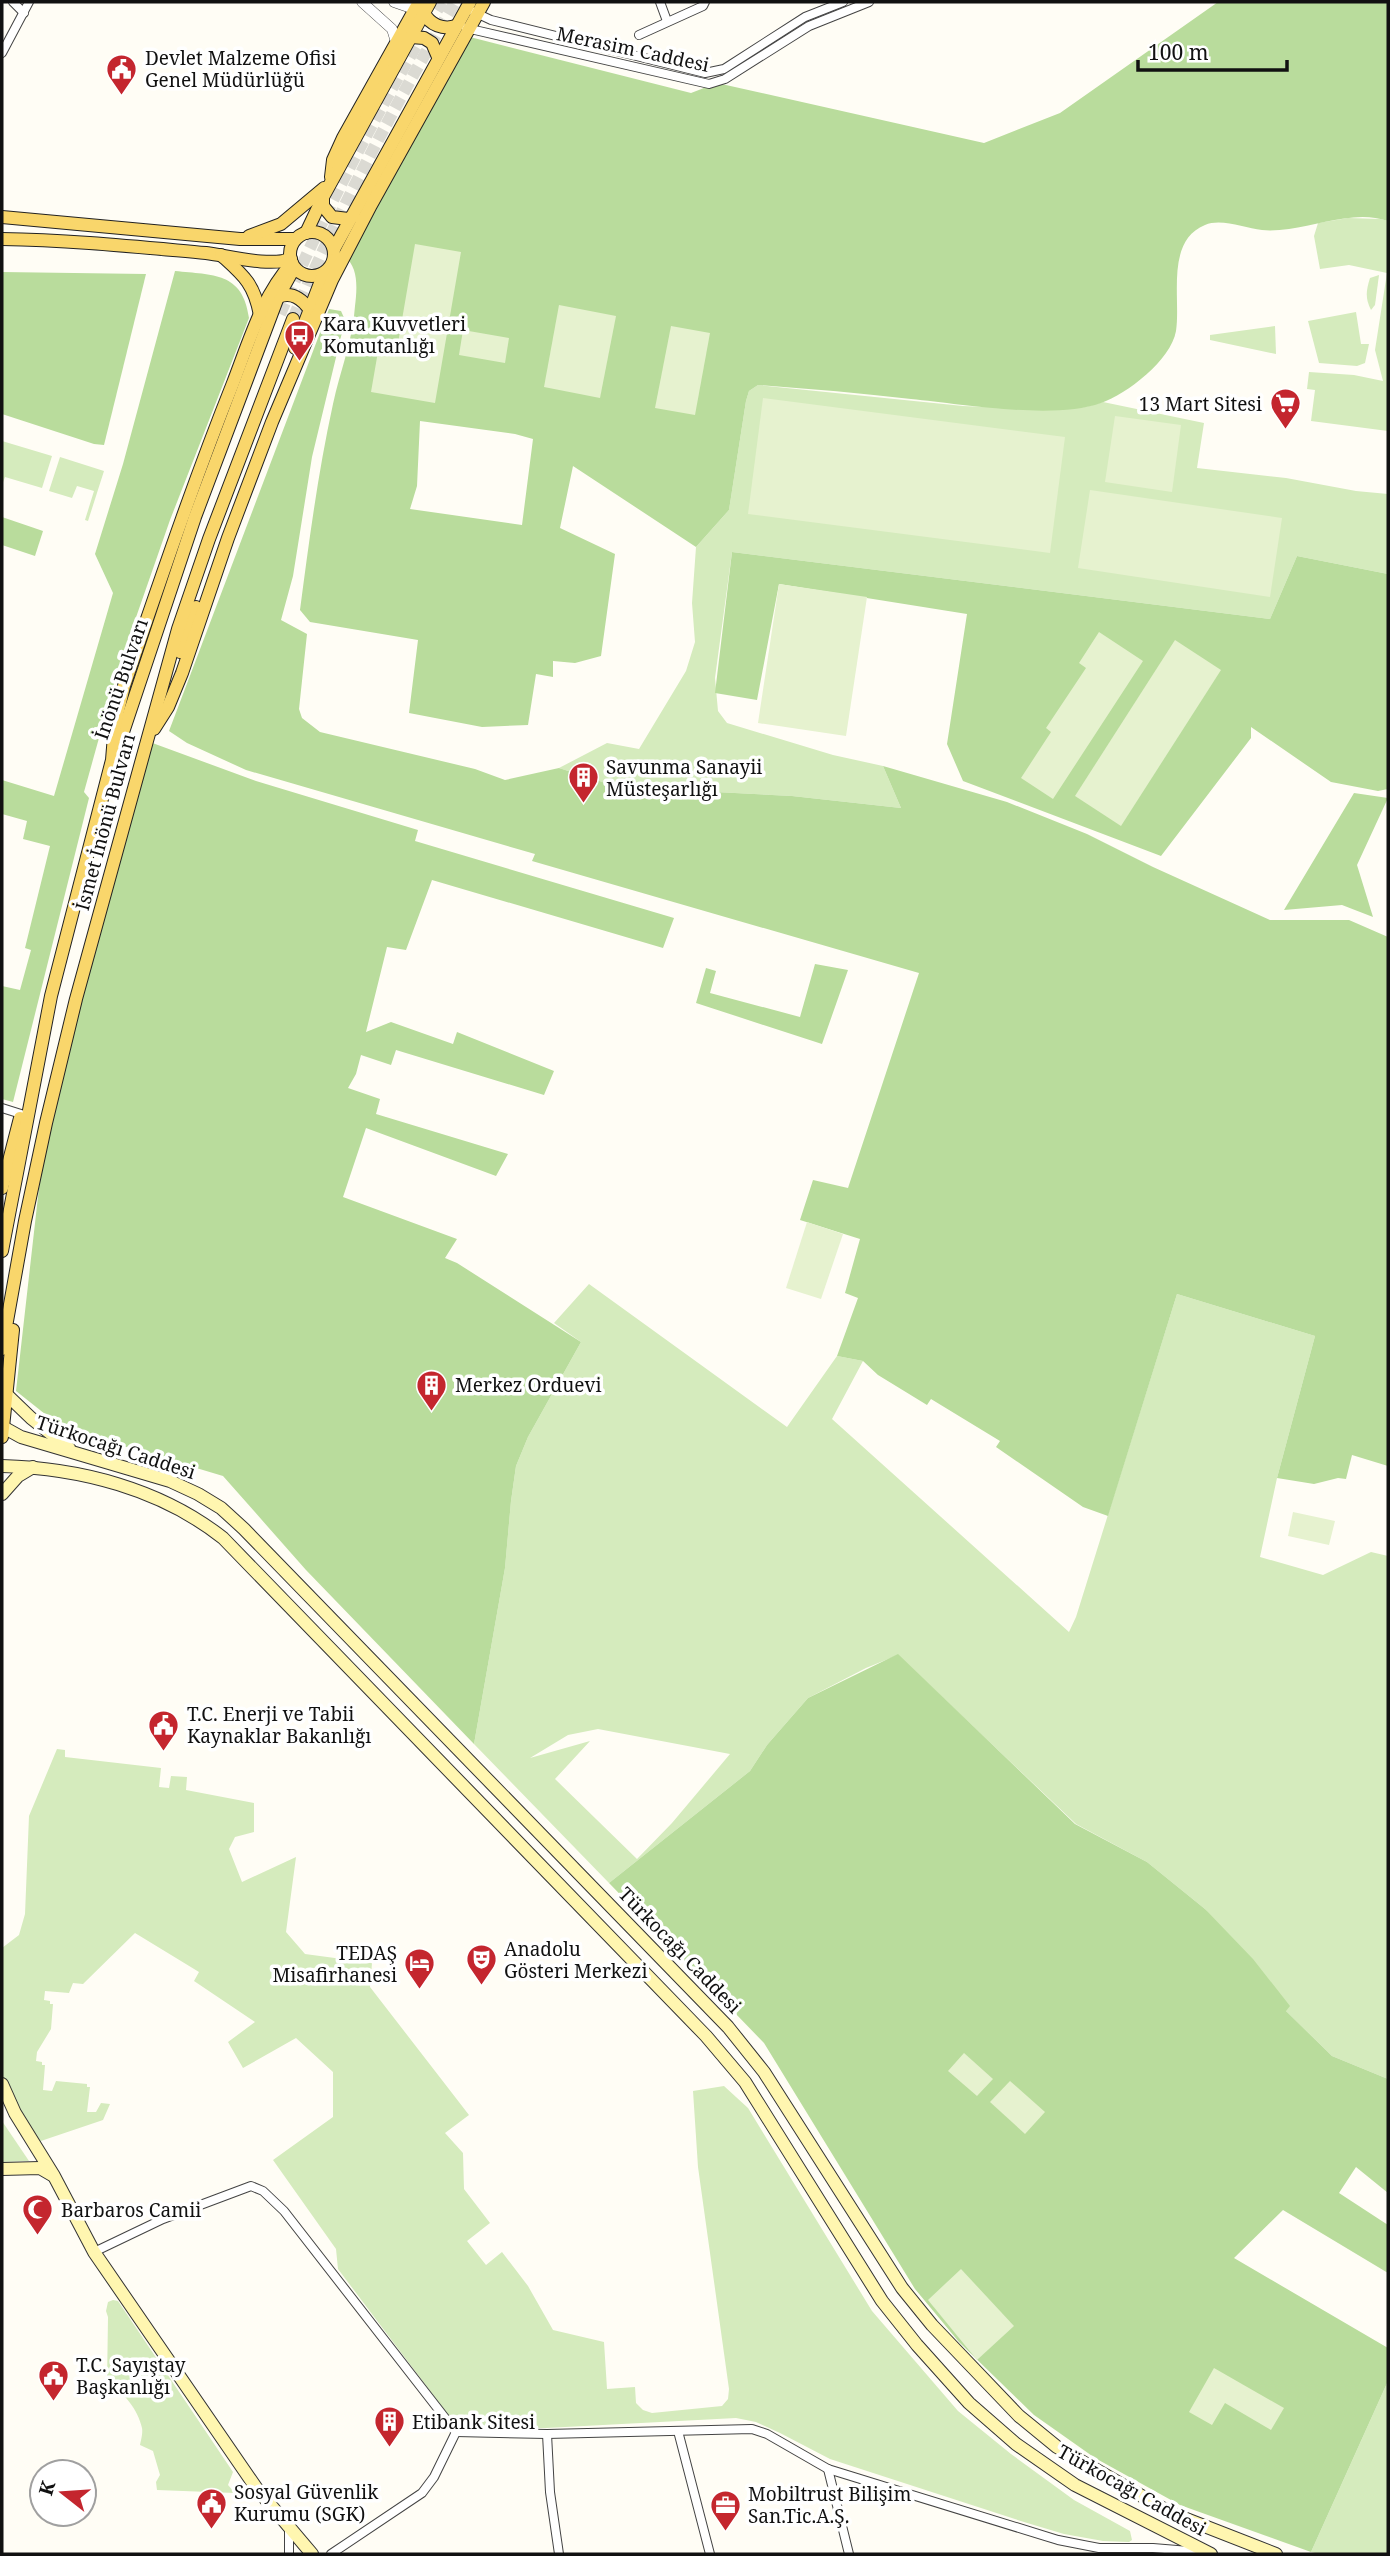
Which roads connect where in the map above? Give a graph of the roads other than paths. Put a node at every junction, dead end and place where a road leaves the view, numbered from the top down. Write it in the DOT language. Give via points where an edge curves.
graph roads {
  1 [pos="13,2"];
  2 [pos="29,2"];
  3 [pos="362,2"];
  4 [pos="394,2"];
  5 [pos="484,2"];
  6 [pos="660,2"];
  7 [pos="705,2"];
  8 [pos="842,2"];
  9 [pos="869,2"];
  10 [pos="422,6"];
  11 [pos="469,7"];
  12 [pos="24,13"];
  13 [pos="667,21"];
  14 [pos="456,26"];
  15 [pos="470,28"];
  16 [pos="639,35"];
  17 [pos="411,37"];
  18 [pos="396,42"];
  19 [pos="2,53"];
  20 [pos="438,57"];
  21 [pos="332,181"];
  22 [pos="323,197"];
  23 [pos="354,216"];
  24 [pos="2,217"];
  25 [pos="301,236"];
  26 [pos="2,239"];
  27 [pos="240,239"];
  28 [pos="334,249"];
  29 [pos="220,255"];
  30 [pos="292,264"];
  31 [pos="324,274"];
  32 [pos="278,297"];
  33 [pos="310,310"];
  34 [pos="260,314"];
  35 [pos="164,610"];
  36 [pos="147,741"];
  37 [pos="112,760"];
  38 [pos="51,996"];
  39 [pos="2,1108"];
  40 [pos="21,1114"];
  41 [pos="2,1188"];
  42 [pos="25,1222"];
  43 [pos="2,1251"];
  44 [pos="2,1349"];
  45 [pos="5,1393"];
  46 [pos="2,1430"];
  47 [pos="75,1452"];
  48 [pos="2,1466"];
  49 [pos="34,1466"];
  50 [pos="2,1494"];
  51 [pos="470,1762"];
  52 [pos="482,1774"];
  53 [pos="460,1781"];
  54 [pos="472,1793"];
  55 [pos="764,2072"];
  56 [pos="745,2082"];
  57 [pos="2,2084"];
  58 [pos="2,2098"];
  59 [pos="15,2113"];
  60 [pos="2,2168"];
  61 [pos="54,2176"];
  62 [pos="94,2252"];
  63 [pos="678,2431"];
  64 [pos="456,2432"];
  65 [pos="547,2434"];
  66 [pos="828,2469"];
  67 [pos="289,2525"];
  68 [pos="1208,2553"];
  69 [pos="289,2554"];
  70 [pos="313,2554"];
  71 [pos="331,2554"];
  72 [pos="559,2554"];
  73 [pos="709,2554"];
  74 [pos="849,2554"];
  75 [pos="1276,2554"];
  1 -- 12 [label="street"];
  2 -- 12 [label="street"];
  3 -- 18 [label="street" via="391,29"];
  4 -- 10 [label="street"];
  5 -- 11 [label="main road"];
  6 -- 13 [label="street"];
  7 -- 13 [label="street"];
  8 -- 11 [label="street, Merasim Caddesi" via="805,17 724,69 705,73 491,20"];
  9 -- 15 [label="street, Merasim Caddesi" via="808,26 709,85"];
  10 -- 14 [label="main road" via="437,26"];
  10 -- 17 [label="main road"];
  10 -- 18 [label="main road"];
  11 -- 14 [label="main road"];
  11 -- 15 [label="main road"];
  12 -- 19 [label="street"];
  13 -- 16 [label="street"];
  14 -- 15 [label="street, Merasim Caddesi"];
  14 -- 20 [label="main road"];
  15 -- 36 [label="main road" via="332,280 228,538 183,673"];
  17 -- 20 [label="main road" via="432,43"];
  17 -- 21 [label="main road"];
  18 -- 21 [label="main road" via="343,138 333,160"];
  20 -- 23 [label="main road"];
  21 -- 22 [label="main road"];
  21 -- 27 [label="main road" via="281,224"];
  22 -- 23 [label="main road" via="323,206 332,217"];
  22 -- 25 [label="main road"];
  23 -- 28 [label="main road"];
  24 -- 27 [label="main road"];
  25 -- 27 [label="main road"];
  25 -- 28 [label="main road" via="320,234"];
  25 -- 30 [label="main road" via="290,248"];
  26 -- 29 [label="main road"];
  28 -- 31 [label="main road" via="333,263"];
  29 -- 30 [label="main road"];
  29 -- 34 [label="main road" via="249,280"];
  30 -- 31 [label="main road" via="305,276"];
  30 -- 32 [label="main road"];
  30 -- 34 [label="main road" via="277,279"];
  31 -- 33 [label="main road"];
  32 -- 33 [label="main road" via="297,298"];
  32 -- 35 [label="main road"];
  33 -- 36 [label="main road"];
  34 -- 37 [label="main road" via="213,432 124,686"];
  35 -- 36 [label="main road, İsmet İnönü Bulvarı" via="286,317 178,629"];
  35 -- 37 [label="main road, İnönü Bulvarı"];
  36 -- 42 [label="main road, İsmet İnönü Bulvarı" via="76,999"];
  37 -- 38 [label="main road, İsmet İnönü Bulvarı"];
  38 -- 40 [label="main road"];
  38 -- 43 [label="main road, İsmet İnönü Bulvarı"];
  39 -- 40 [label="street"];
  40 -- 41 [label="main road"];
  42 -- 44 [label="main road, İsmet İnönü Bulvarı"];
  42 -- 45 [label="main road"];
  45 -- 46 [label="main road"];
  45 -- 47 [label="main road"];
  46 -- 47 [label="main road, Türkocağı Caddesi"];
  47 -- 51 [label="main road, Türkocağı Caddesi" via="170,1481 221,1508"];
  48 -- 49 [label="main road, Türkocağı Caddesi"];
  49 -- 50 [label="main road"];
  49 -- 53 [label="main road, Türkocağı Caddesi" via="86,1475 154,1496 203,1522 242,1555"];
  51 -- 52 [label="main road, Türkocağı Caddesi"];
  51 -- 53 [label="main road"];
  52 -- 54 [label="main road"];
  52 -- 55 [label="main road, Türkocağı Caddesi" via="671,1965"];
  53 -- 54 [label="main road, Türkocağı Caddesi"];
  54 -- 56 [label="main road, Türkocağı Caddesi"];
  55 -- 56 [label="main road"];
  55 -- 75 [label="main road, Türkocağı Caddesi" via="902,2288 1019,2416 1056,2447 1171,2513"];
  56 -- 68 [label="main road, Türkocağı Caddesi" via="882,2301 969,2403 1016,2444 1076,2485"];
  57 -- 59 [label="main road"];
  58 -- 59 [label="main road"];
  59 -- 61 [label="main road"];
  60 -- 61 [label="main road" via="40,2168"];
  61 -- 62 [label="main road"];
  62 -- 64 [label="street" via="236,2190 251,2186 263,2191 284,2211"];
  62 -- 67 [label="main road" via="257,2489"];
  63 -- 65 [label="street"];
  63 -- 66 [label="street" via="752,2429"];
  63 -- 73 [label="street"];
  64 -- 65 [label="street"];
  64 -- 71 [label="street" via="422,2493"];
  65 -- 72 [label="street"];
  66 -- 68 [label="street" via="1058,2540 1099,2548"];
  66 -- 74 [label="street"];
  67 -- 69 [label="street"];
  67 -- 70 [label="main road"];
}
